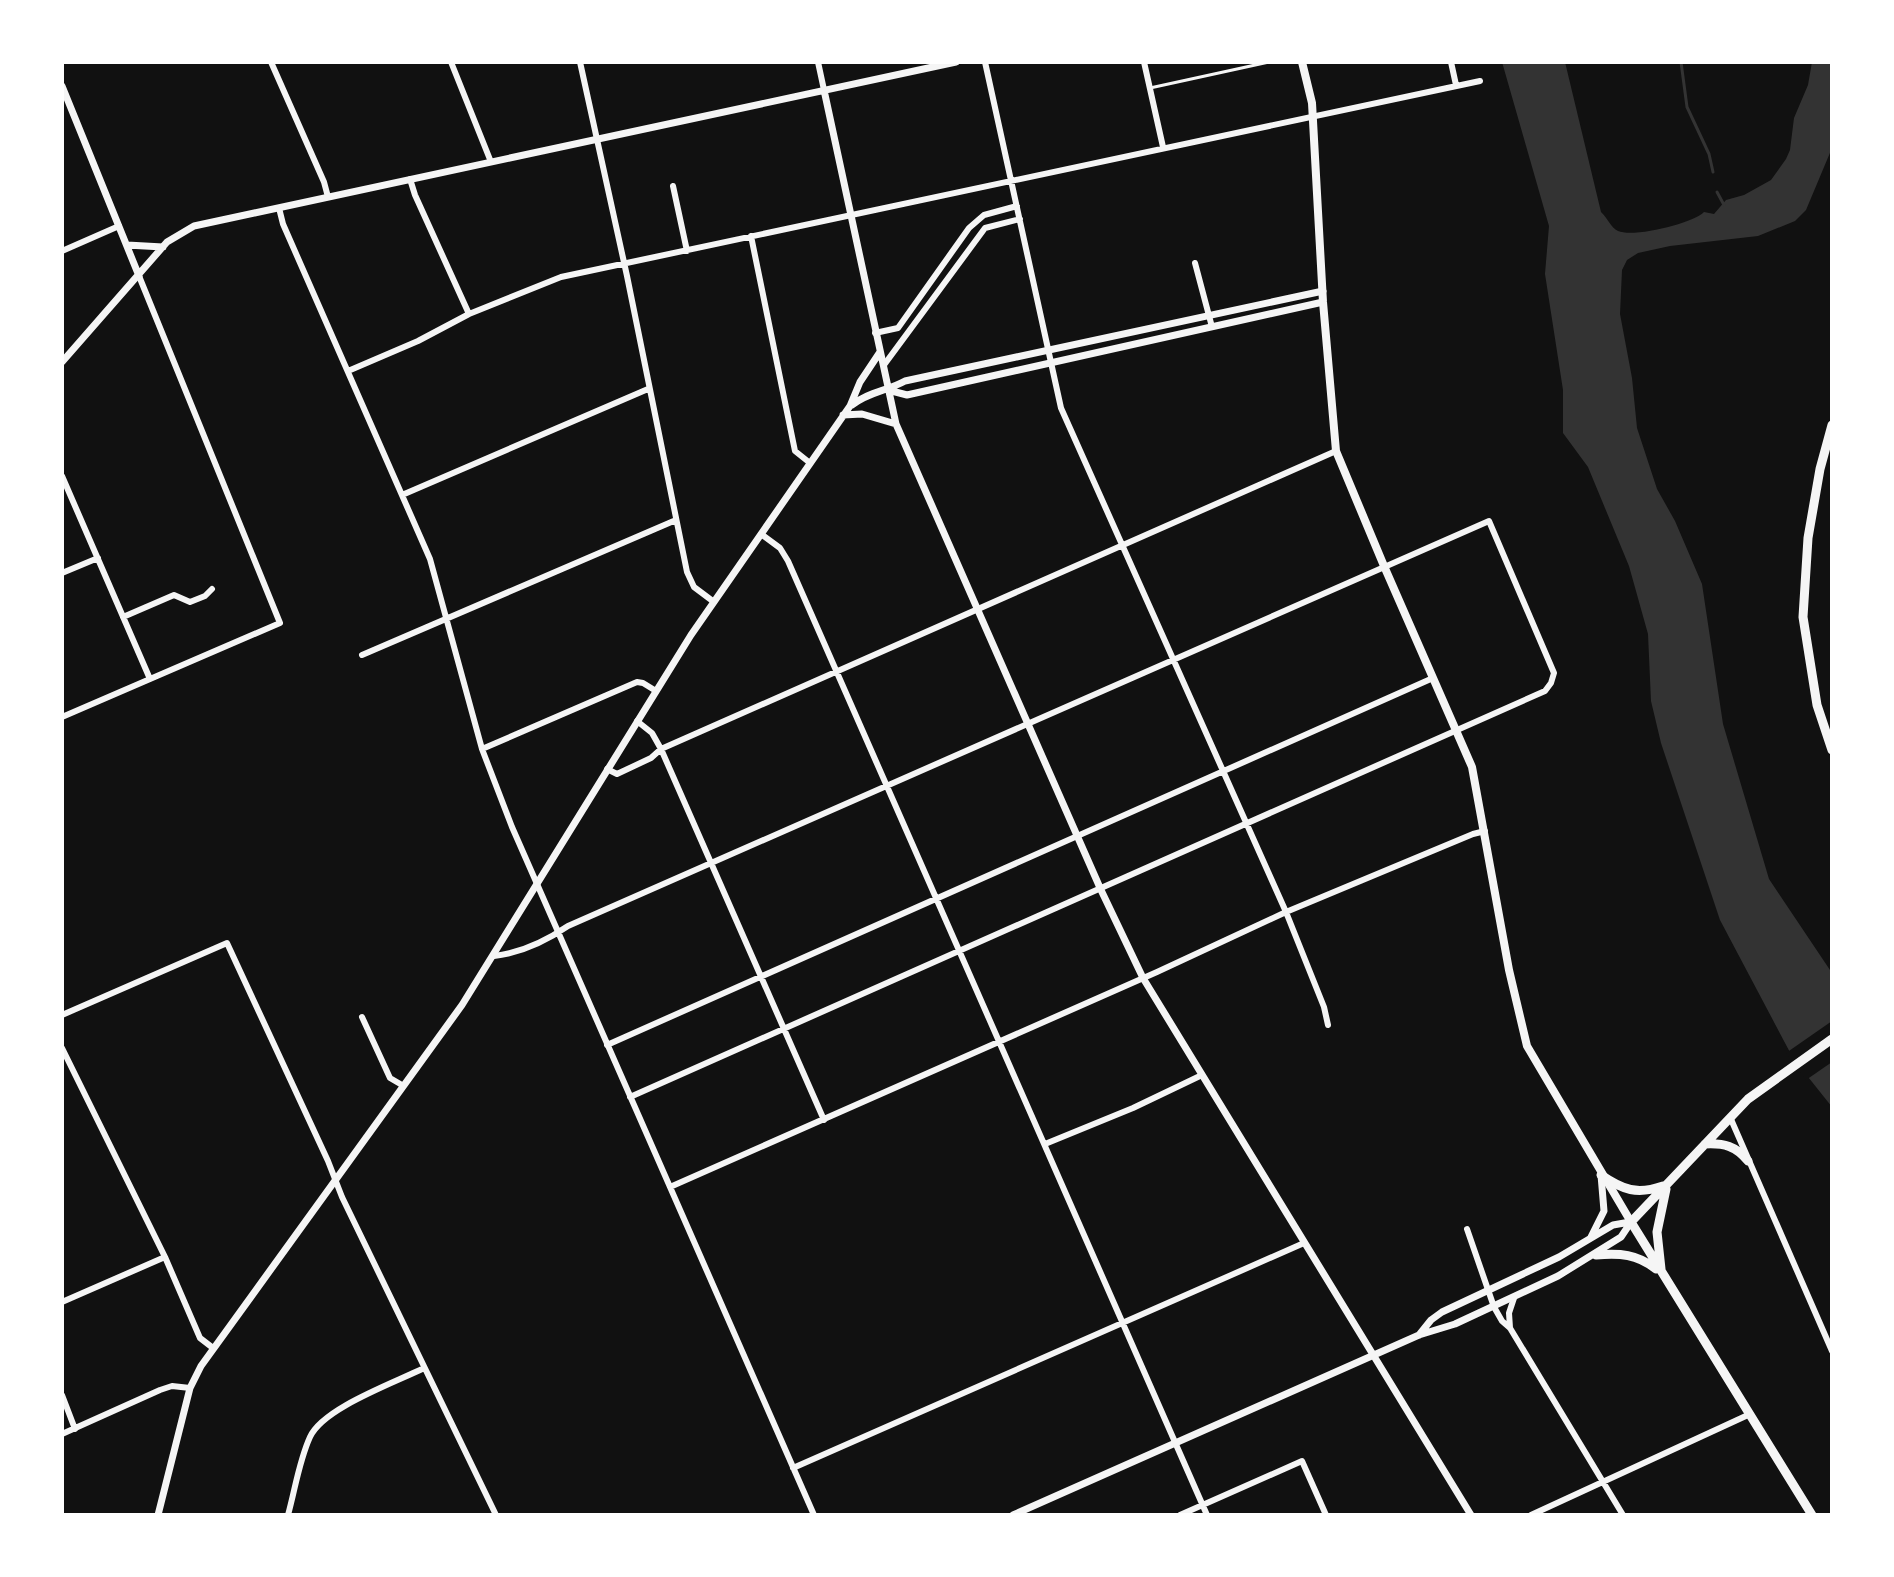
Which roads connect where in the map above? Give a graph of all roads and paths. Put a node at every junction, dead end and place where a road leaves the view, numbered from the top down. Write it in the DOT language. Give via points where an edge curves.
graph roads {
  1 [pos="271,62"];
  2 [pos="451,62"];
  3 [pos="580,62"];
  4 [pos="818,62"];
  5 [pos="956,62"];
  6 [pos="985,62"];
  7 [pos="1144,62"];
  8 [pos="1269,62"];
  9 [pos="1302,62"];
  10 [pos="1451,62"];
  11 [pos="1480,81"];
  12 [pos="1456,85"];
  13 [pos="62,86"];
  14 [pos="1150,88"];
  15 [pos="824,90"];
  16 [pos="66,105"];
  17 [pos="1313,116"];
  18 [pos="596,139"];
  19 [pos="1163,147"];
  20 [pos="491,162"];
  21 [pos="410,179"];
  22 [pos="1011,180"];
  23 [pos="673,186"];
  24 [pos="328,197"];
  25 [pos="1017,206"];
  26 [pos="279,208"];
  27 [pos="851,216"];
  28 [pos="1020,219"];
  29 [pos="119,226"];
  30 [pos="751,236"];
  31 [pos="127,245"];
  32 [pos="163,247"];
  33 [pos="62,251"];
  34 [pos="687,251"];
  35 [pos="1195,263"];
  36 [pos="624,264"];
  37 [pos="139,276"];
  38 [pos="1323,291"];
  39 [pos="1323,302"];
  40 [pos="469,314"];
  41 [pos="1208,314"];
  42 [pos="1212,327"];
  43 [pos="875,333"];
  44 [pos="1047,351"];
  45 [pos="880,352"];
  46 [pos="62,362"];
  47 [pos="1050,362"];
  48 [pos="884,365"];
  49 [pos="348,371"];
  50 [pos="648,389"];
  51 [pos="888,390"];
  52 [pos="850,406"];
  53 [pos="843,415"];
  54 [pos="896,424"];
  55 [pos="1832,425"];
  56 [pos="1336,451"];
  57 [pos="810,463"];
  58 [pos="62,476"];
  59 [pos="402,495"];
  60 [pos="676,520"];
  61 [pos="761,534"];
  62 [pos="1123,545"];
  63 [pos="98,558"];
  64 [pos="1384,566"];
  65 [pos="62,573"];
  66 [pos="212,589"];
  67 [pos="714,602"];
  68 [pos="976,608"];
  69 [pos="123,617"];
  70 [pos="447,619"];
  71 [pos="362,655"];
  72 [pos="1174,659"];
  73 [pos="835,670"];
  74 [pos="1433,678"];
  75 [pos="150,679"];
  76 [pos="656,691"];
  77 [pos="62,717"];
  78 [pos="637,721"];
  79 [pos="1029,722"];
  80 [pos="1457,731"];
  81 [pos="482,749"];
  82 [pos="661,749"];
  83 [pos="1832,750"];
  84 [pos="607,769"];
  85 [pos="1221,771"];
  86 [pos="886,785"];
  87 [pos="1247,825"];
  88 [pos="1485,831"];
  89 [pos="1078,834"];
  90 [pos="711,862"];
  91 [pos="536,883"];
  92 [pos="1101,890"];
  93 [pos="937,898"];
  94 [pos="1286,912"];
  95 [pos="558,933"];
  96 [pos="959,953"];
  97 [pos="494,956"];
  98 [pos="761,976"];
  99 [pos="1143,978"];
  100 [pos="62,1015"];
  101 [pos="362,1017"];
  102 [pos="1328,1025"];
  103 [pos="785,1030"];
  104 [pos="1832,1039"];
  105 [pos="999,1042"];
  106 [pos="607,1045"];
  107 [pos="62,1048"];
  108 [pos="1202,1075"];
  109 [pos="402,1085"];
  110 [pos="630,1097"];
  111 [pos="1730,1117"];
  112 [pos="824,1120"];
  113 [pos="1045,1144"];
  114 [pos="1705,1144"];
  115 [pos="1748,1161"];
  116 [pos="1601,1175"];
  117 [pos="336,1179"];
  118 [pos="1666,1185"];
  119 [pos="670,1187"];
  120 [pos="1631,1222"];
  121 [pos="1467,1229"];
  122 [pos="1587,1242"];
  123 [pos="1304,1243"];
  124 [pos="1596,1255"];
  125 [pos="165,1257"];
  126 [pos="1662,1274"];
  127 [pos="1489,1290"];
  128 [pos="1514,1298"];
  129 [pos="62,1302"];
  130 [pos="1494,1307"];
  131 [pos="1124,1323"];
  132 [pos="1510,1328"];
  133 [pos="1419,1335"];
  134 [pos="213,1348"];
  135 [pos="1832,1351"];
  136 [pos="1374,1355"];
  137 [pos="424,1368"];
  138 [pos="190,1388"];
  139 [pos="62,1395"];
  140 [pos="1748,1415"];
  141 [pos="75,1429"];
  142 [pos="62,1434"];
  143 [pos="1174,1443"];
  144 [pos="793,1468"];
  145 [pos="1603,1482"];
  146 [pos="1202,1505"];
  147 [pos="158,1515"];
  148 [pos="288,1515"];
  149 [pos="496,1515"];
  150 [pos="814,1515"];
  151 [pos="1013,1515"];
  152 [pos="1180,1515"];
  153 [pos="1207,1515"];
  154 [pos="1326,1515"];
  155 [pos="1471,1515"];
  156 [pos="1531,1515"];
  157 [pos="1623,1515"];
  158 [pos="1812,1515"];
  1 -- 24 [label="street"];
  2 -- 20 [label="street"];
  3 -- 18 [label="street"];
  4 -- 15 [label="street"];
  5 -- 15 [label="street"];
  6 -- 22 [label="street"];
  7 -- 14 [label="street"];
  8 -- 14 [label="lane"];
  9 -- 17 [label="main road"];
  10 -- 12 [label="street"];
  11 -- 12 [label="street"];
  12 -- 17 [label="street"];
  13 -- 16 [label="street"];
  14 -- 19 [label="street"];
  15 -- 18 [label="street"];
  15 -- 27 [label="street"];
  16 -- 29 [label="street"];
  17 -- 19 [label="street"];
  17 -- 38 [label="main road"];
  18 -- 20 [label="street"];
  18 -- 36 [label="street"];
  19 -- 22 [label="street"];
  20 -- 21 [label="street"];
  21 -- 24 [label="street"];
  21 -- 40 [label="street"];
  22 -- 25 [label="street"];
  22 -- 27 [label="street"];
  23 -- 34 [label="street"];
  24 -- 26 [label="street"];
  25 -- 28 [label="street"];
  25 -- 43 [label="street" via="984,215 969,228 898,328"];
  26 -- 32 [label="street" via="194,226"];
  26 -- 49 [label="street"];
  27 -- 30 [label="street"];
  27 -- 43 [label="street"];
  28 -- 44 [label="street"];
  28 -- 48 [label="street" via="985,228"];
  29 -- 31 [label="street"];
  29 -- 33 [label="street"];
  30 -- 34 [label="street"];
  30 -- 57 [label="street" via="795,451"];
  31 -- 32 [label="street"];
  31 -- 37 [label="street"];
  32 -- 37 [label="street"];
  34 -- 36 [label="street"];
  35 -- 41 [label="street"];
  36 -- 40 [label="street" via="561,277"];
  36 -- 50 [label="street"];
  37 -- 46 [label="street"];
  37 -- 75 [label="street" via="280,623"];
  38 -- 39 [label="main road"];
  38 -- 41 [label="street"];
  39 -- 42 [label="street"];
  39 -- 56 [label="main road"];
  40 -- 49 [label="street"];
  41 -- 42 [label="street"];
  41 -- 44 [label="street"];
  42 -- 47 [label="street"];
  43 -- 45 [label="street"];
  44 -- 47 [label="street"];
  44 -- 51 [label="street" via="905,381"];
  45 -- 48 [label="street"];
  45 -- 52 [label="street"];
  47 -- 51 [label="street" via="907,395"];
  47 -- 62 [label="street" via="1061,408"];
  48 -- 51 [label="street"];
  49 -- 59 [label="street"];
  50 -- 59 [label="street"];
  50 -- 60 [label="street"];
  51 -- 52 [label="street"];
  51 -- 54 [label="street"];
  52 -- 53 [label="street"];
  53 -- 54 [label="street" via="862,414"];
  53 -- 57 [label="street"];
  54 -- 68 [label="street"];
  55 -- 83 [label="main road" via="1808,538 1803,617 1817,705"];
  56 -- 62 [label="street"];
  56 -- 64 [label="main road"];
  57 -- 61 [label="street"];
  58 -- 63 [label="street"];
  59 -- 70 [label="street" via="430,559"];
  60 -- 67 [label="street" via="691,583"];
  60 -- 70 [label="street"];
  61 -- 67 [label="street"];
  61 -- 73 [label="street" via="785,555"];
  62 -- 68 [label="street"];
  62 -- 72 [label="street"];
  63 -- 65 [label="street"];
  63 -- 69 [label="street"];
  64 -- 72 [label="street"];
  64 -- 74 [label="main road"];
  64 -- 80 [label="street" via="1489,521 1554,673 1545,691"];
  66 -- 69 [label="street" via="190,602 174,595"];
  67 -- 76 [label="street"];
  68 -- 73 [label="street"];
  68 -- 79 [label="street"];
  69 -- 75 [label="street"];
  70 -- 71 [label="street"];
  70 -- 81 [label="street"];
  72 -- 79 [label="street"];
  72 -- 85 [label="street"];
  73 -- 82 [label="street"];
  73 -- 86 [label="street"];
  74 -- 80 [label="main road"];
  74 -- 85 [label="street"];
  75 -- 77 [label="street"];
  76 -- 78 [label="street"];
  76 -- 81 [label="street" via="637,682"];
  78 -- 82 [label="street"];
  78 -- 84 [label="street"];
  79 -- 86 [label="street"];
  79 -- 89 [label="street"];
  80 -- 87 [label="street"];
  80 -- 88 [label="main road" via="1476,778"];
  81 -- 91 [label="street"];
  82 -- 84 [label="street" via="617,774"];
  82 -- 90 [label="street"];
  84 -- 91 [label="street"];
  85 -- 87 [label="street"];
  85 -- 89 [label="street"];
  86 -- 90 [label="street"];
  86 -- 93 [label="street"];
  87 -- 92 [label="street"];
  87 -- 94 [label="street"];
  88 -- 94 [label="street"];
  88 -- 116 [label="main road" via="1527,1046"];
  89 -- 92 [label="street"];
  89 -- 93 [label="street"];
  90 -- 95 [label="street"];
  90 -- 98 [label="street"];
  91 -- 95 [label="street"];
  91 -- 97 [label="street"];
  92 -- 96 [label="street"];
  92 -- 99 [label="street"];
  93 -- 96 [label="street"];
  93 -- 98 [label="street"];
  94 -- 99 [label="street"];
  94 -- 102 [label="street"];
  95 -- 97 [label="street" via="513,954"];
  95 -- 106 [label="street"];
  96 -- 103 [label="street"];
  96 -- 105 [label="street"];
  97 -- 109 [label="street"];
  98 -- 103 [label="street"];
  98 -- 106 [label="street"];
  99 -- 105 [label="street"];
  99 -- 108 [label="street"];
  100 -- 117 [label="street" via="227,943"];
  101 -- 109 [label="street" via="390,1078"];
  103 -- 110 [label="street"];
  103 -- 112 [label="street"];
  104 -- 111 [label="main road"];
  105 -- 112 [label="street"];
  105 -- 113 [label="street"];
  106 -- 110 [label="street"];
  107 -- 125 [label="street"];
  108 -- 113 [label="street"];
  108 -- 123 [label="street"];
  109 -- 117 [label="street"];
  110 -- 119 [label="street"];
  111 -- 114 [label="main road"];
  111 -- 115 [label="street"];
  112 -- 119 [label="street"];
  113 -- 131 [label="street"];
  114 -- 115 [label="main road" via="1727,1145"];
  114 -- 118 [label="main road"];
  115 -- 135 [label="street"];
  116 -- 118 [label="main road" via="1630,1191"];
  116 -- 120 [label="main road"];
  116 -- 122 [label="street" via="1604,1211"];
  117 -- 134 [label="street"];
  117 -- 137 [label="street"];
  118 -- 120 [label="main road"];
  118 -- 126 [label="main road" via="1657,1232"];
  119 -- 144 [label="street"];
  120 -- 122 [label="street" via="1613,1225"];
  120 -- 124 [label="street" via="1621,1237"];
  120 -- 126 [label="main road"];
  121 -- 127 [label="street"];
  122 -- 127 [label="street"];
  123 -- 131 [label="street"];
  123 -- 136 [label="street"];
  124 -- 126 [label="main road" via="1635,1256"];
  124 -- 128 [label="street"];
  125 -- 129 [label="street"];
  125 -- 134 [label="street" via="200,1338"];
  126 -- 140 [label="main road"];
  127 -- 130 [label="street"];
  127 -- 133 [label="street" via="1442,1312"];
  128 -- 130 [label="street"];
  128 -- 132 [label="street"];
  130 -- 132 [label="street"];
  130 -- 133 [label="street"];
  131 -- 143 [label="street"];
  131 -- 144 [label="street"];
  132 -- 145 [label="street"];
  133 -- 136 [label="street"];
  134 -- 138 [label="street"];
  136 -- 143 [label="street"];
  136 -- 155 [label="street"];
  137 -- 148 [label="street" via="331,1413 317,1425"];
  137 -- 149 [label="street"];
  138 -- 141 [label="street" via="160,1390"];
  138 -- 147 [label="street"];
  139 -- 141 [label="street"];
  140 -- 145 [label="street"];
  140 -- 158 [label="main road"];
  141 -- 142 [label="street"];
  143 -- 146 [label="street"];
  143 -- 151 [label="street"];
  144 -- 150 [label="street"];
  145 -- 156 [label="street"];
  145 -- 157 [label="street"];
  146 -- 152 [label="street"];
  146 -- 153 [label="street"];
  146 -- 154 [label="street" via="1302,1461"];
}
